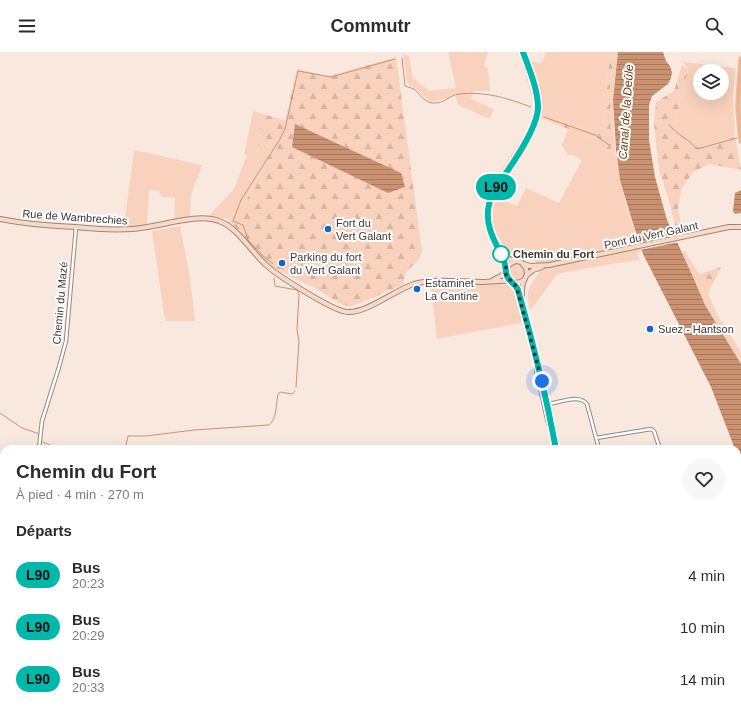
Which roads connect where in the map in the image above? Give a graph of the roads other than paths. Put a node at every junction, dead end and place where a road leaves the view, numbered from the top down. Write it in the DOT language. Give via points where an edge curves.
graph roads {
  1 [pos="523,52"];
  2 [pos="741,59"];
  3 [pos="741,141"];
  4 [pos="0,219"];
  5 [pos="741,224"];
  6 [pos="729,227"];
  7 [pos="741,227"];
  8 [pos="76,228"];
  9 [pos="498,246"];
  10 [pos="516,261"];
  11 [pos="524,264"];
  12 [pos="549,265"];
  13 [pos="506,270"];
  14 [pos="526,277"];
  15 [pos="511,281"];
  16 [pos="487,282"];
  17 [pos="525,313"];
  18 [pos="536,359"];
  19 [pos="548,404"];
  20 [pos="596,438"];
  21 [pos="555,440"];
  22 [pos="39,445"];
  23 [pos="556,445"];
  24 [pos="598,445"];
  25 [pos="659,445"];
  1 -- 9 [label="main road" via="535,90 537,112 523,147 495,188 490,202 488,224"];
  2 -- 3 [label="main road" via="738,107"];
  4 -- 8 [label="main road, Rue de Wambrechies"];
  5 -- 6 [label="main road"];
  6 -- 7 [label="main road, Pont du Vert Galant"];
  6 -- 12 [label="main road, Pont du Vert Galant"];
  8 -- 16 [label="main road, Rue de Wambrechies" via="132,229 198,218 214,219 231,228 271,270 333,307 349,312 362,309 420,283"];
  8 -- 22 [label="street, Chemin du Mazé" via="66,341 42,421"];
  9 -- 10 [label="main road" via="508,258"];
  9 -- 13 [label="main road"];
  10 -- 11 [label="main road"];
  10 -- 13 [label="main road"];
  11 -- 12 [label="main road"];
  11 -- 14 [label="main road" via="527,269"];
  12 -- 14 [label="main road" via="533,270"];
  13 -- 15 [label="main road" via="506,276"];
  13 -- 16 [label="main road" via="499,277"];
  14 -- 15 [label="main road" via="518,283"];
  14 -- 17 [label="main road" via="522,286"];
  15 -- 16 [label="main road, Rue de Wambrechies"];
  15 -- 17 [label="main road" via="517,287"];
  17 -- 18 [label="main road"];
  18 -- 19 [label="main road"];
  18 -- 21 [label="main road" via="538,380"];
  19 -- 20 [label="street" via="578,399 585,401"];
  19 -- 21 [label="main road"];
  20 -- 24 [label="street"];
  20 -- 25 [label="street" via="651,429"];
  21 -- 23 [label="main road"];
}
